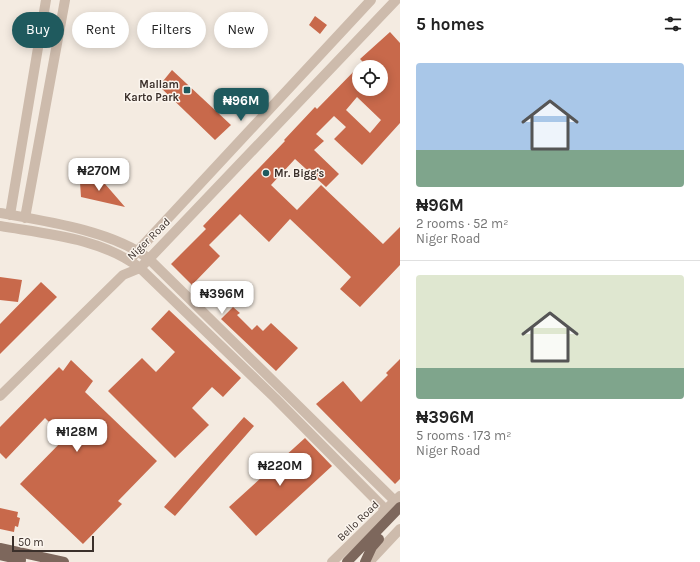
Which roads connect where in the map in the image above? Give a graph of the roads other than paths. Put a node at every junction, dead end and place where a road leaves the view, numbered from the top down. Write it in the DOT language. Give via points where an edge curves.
graph roads {
  1 [pos="46,0"];
  2 [pos="65,0"];
  3 [pos="371,0"];
  4 [pos="360,4"];
  5 [pos="396,4"];
  6 [pos="27,108"];
  7 [pos="44,111"];
  8 [pos="5,214"];
  9 [pos="25,218"];
  10 [pos="0,226"];
  11 [pos="137,250"];
  12 [pos="149,259"];
  13 [pos="129,260"];
  14 [pos="140,268"];
  15 [pos="123,275"];
  16 [pos="0,396"];
  17 [pos="398,501"];
  18 [pos="386,510"];
  19 [pos="400,517"];
  20 [pos="400,529"];
  21 [pos="0,548"];
  22 [pos="0,556"];
  23 [pos="33,562"];
  24 [pos="64,562"];
  25 [pos="332,562"];
  26 [pos="347,562"];
  27 [pos="365,562"];
  28 [pos="369,562"];
  1 -- 6 [label="street"];
  2 -- 7 [label="street"];
  3 -- 4 [label="street, Niger Road"];
  4 -- 11 [label="street, Niger Road"];
  5 -- 12 [label="street, Niger Road"];
  6 -- 7 [label="street"];
  6 -- 8 [label="street"];
  7 -- 9 [label="street"];
  8 -- 9 [label="street"];
  9 -- 11 [label="street" via="115,240"];
  10 -- 13 [label="street" via="96,246"];
  11 -- 12 [label="street"];
  11 -- 13 [label="street, Niger Road"];
  12 -- 14 [label="street, Niger Road"];
  12 -- 17 [label="street"];
  13 -- 14 [label="street"];
  13 -- 15 [label="street, Niger Road"];
  14 -- 15 [label="street, Niger Road"];
  14 -- 18 [label="street"];
  15 -- 16 [label="street"];
  17 -- 18 [label="street, Bello Road"];
  17 -- 26 [label="main road"];
  18 -- 25 [label="street, Bello Road"];
  19 -- 27 [label="main road" via="372,546"];
  20 -- 28 [label="street"];
  21 -- 24 [label="main road"];
  22 -- 23 [label="main road"];
}
